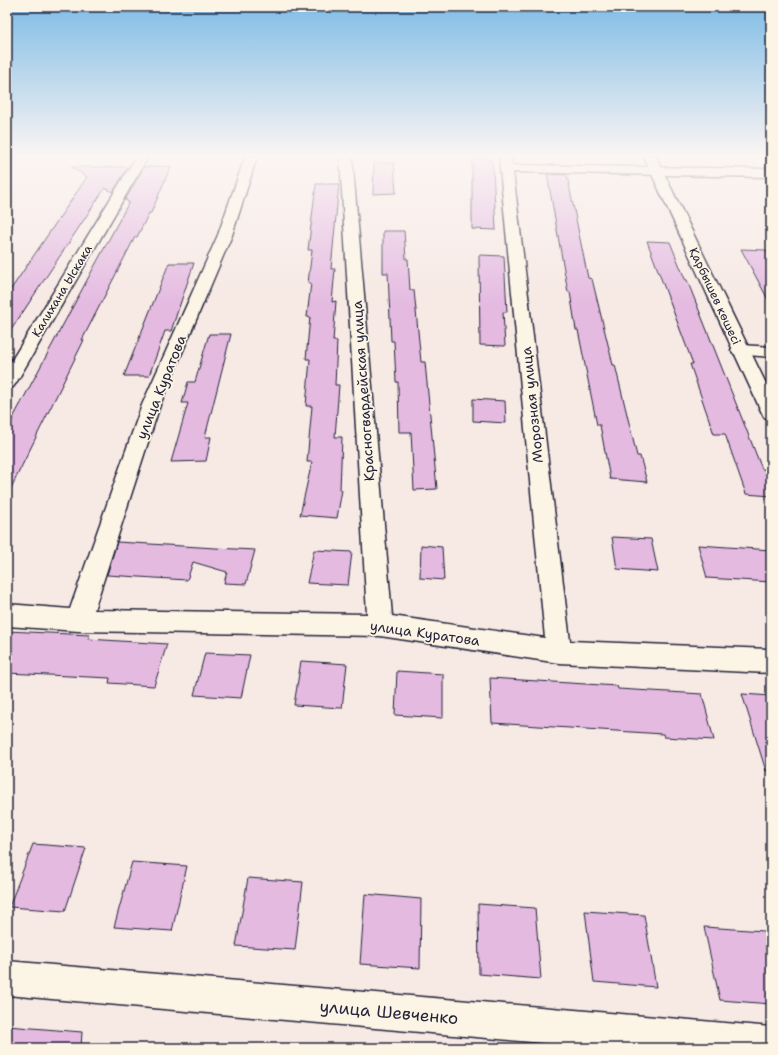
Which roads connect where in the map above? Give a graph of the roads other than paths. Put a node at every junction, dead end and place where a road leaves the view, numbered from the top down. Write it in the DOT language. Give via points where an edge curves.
graph roads {
  1 [pos="113,206"];
  2 [pos="235,206"];
  3 [pos="350,206"];
  4 [pos="511,206"];
  5 [pos="673,206"];
  6 [pos="740,350"];
  7 [pos="771,352"];
  8 [pos="7,383"];
  9 [pos="771,413"];
  10 [pos="7,615"];
  11 [pos="78,620"];
  12 [pos="380,624"];
  13 [pos="559,652"];
  14 [pos="771,661"];
  15 [pos="7,978"];
  16 [pos="771,1045"];
  1 -- 8 [label="street, Калихана Ыскака"];
  2 -- 11 [label="street, улица Куратова" via="225,235 151,405"];
  3 -- 12 [label="street, Красногвардейская улица"];
  4 -- 13 [label="street, Морозная улица"];
  5 -- 6 [label="street, Қарбышев көшесі"];
  6 -- 7 [label="street"];
  6 -- 9 [label="street, Қарбышев көшесі"];
  10 -- 11 [label="street, улица Куратова"];
  11 -- 12 [label="street, улица Куратова"];
  12 -- 13 [label="street, улица Куратова"];
  13 -- 14 [label="street, улица Куратова"];
  15 -- 16 [label="street, улица Шевченко"];
}
